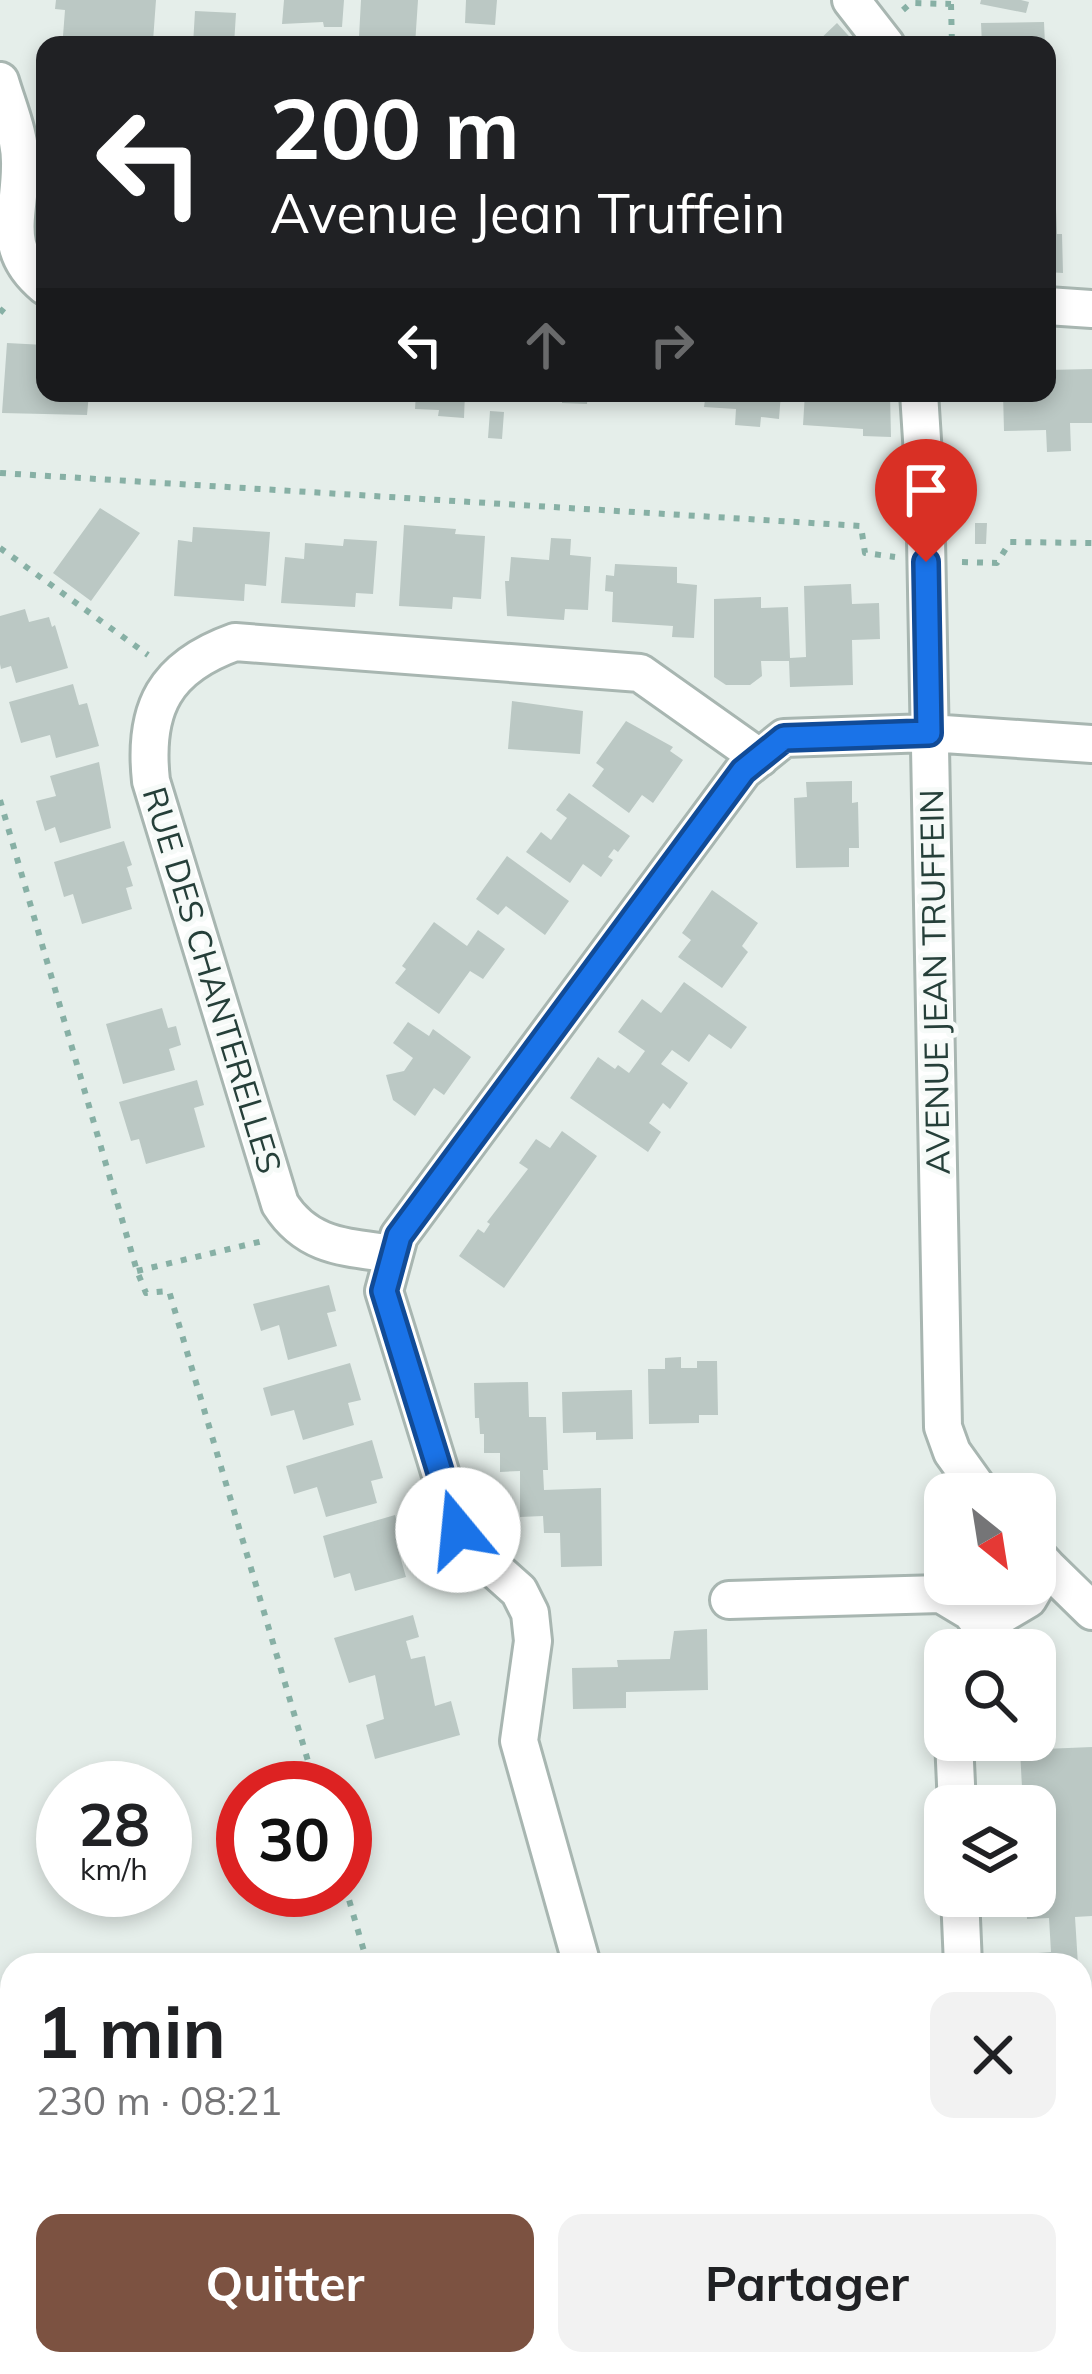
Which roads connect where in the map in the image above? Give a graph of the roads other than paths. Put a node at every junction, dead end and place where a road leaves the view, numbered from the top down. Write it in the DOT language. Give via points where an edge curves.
graph roads {
  1 [pos="851,0"];
  2 [pos="880,36"];
  3 [pos="0,81"];
  4 [pos="36,279"];
  5 [pos="1056,307"];
  6 [pos="1092,309"];
  7 [pos="919,402"];
  8 [pos="929,733"];
  9 [pos="1092,744"];
  10 [pos="760,758"];
  11 [pos="394,1254"];
  12 [pos="967,1473"];
  13 [pos="1056,1576"];
  14 [pos="729,1600"];
  15 [pos="1020,1605"];
  16 [pos="1092,1611"];
  17 [pos="974,1629"];
  18 [pos="990,1629"];
  19 [pos="961,1917"];
  20 [pos="579,1953"];
  21 [pos="962,1953"];
  1 -- 2 [label="street"];
  3 -- 4 [label="street" via="21,170 10,242"];
  5 -- 6 [label="street"];
  7 -- 8 [label="street, AVENUE JEAN TRUFFEIN"];
  8 -- 9 [label="street"];
  8 -- 10 [label="street" via="784,738"];
  8 -- 12 [label="street, AVENUE JEAN TRUFFEIN" via="943,1426"];
  10 -- 11 [label="street" via="399,1236"];
  10 -- 11 [label="street, RUE DES CHANTERELLES" via="640,673 235,642 177,675 153,712 151,781 280,1204 301,1232"];
  11 -- 20 [label="street" via="384,1291 458,1530 519,1591 530,1613 519,1741"];
  13 -- 16 [label="street"];
  14 -- 17 [label="street" via="941,1594 971,1612"];
  15 -- 18 [label="street"];
  19 -- 21 [label="street"];
}
